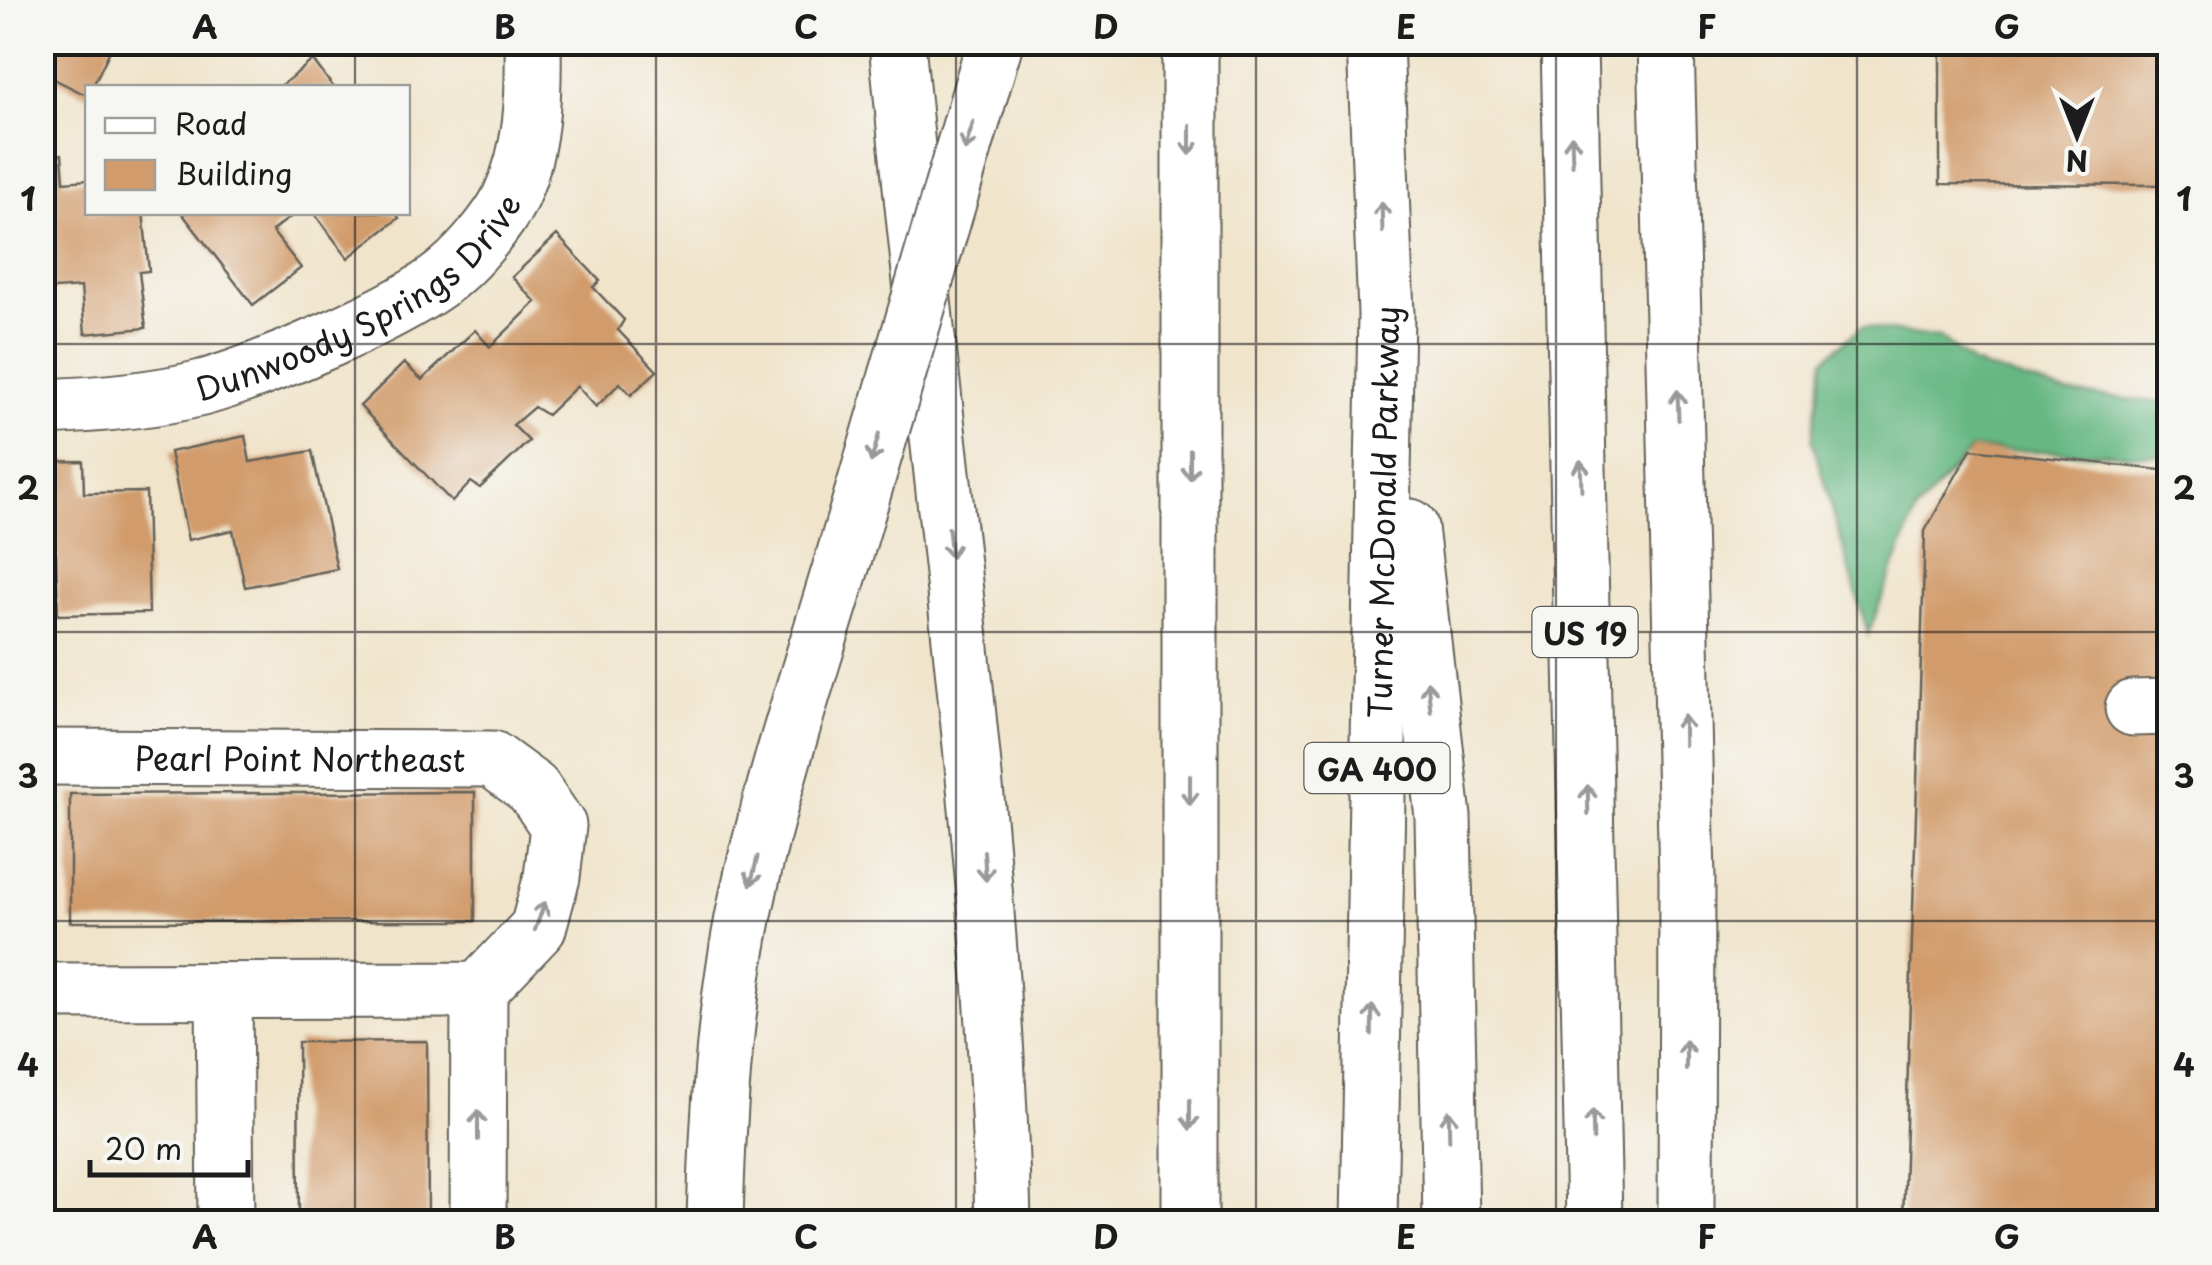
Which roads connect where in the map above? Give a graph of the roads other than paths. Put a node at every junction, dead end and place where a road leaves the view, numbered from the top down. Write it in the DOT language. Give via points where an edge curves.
graph roads {
  1 [pos="533,42"];
  2 [pos="897,42"];
  3 [pos="994,42"];
  4 [pos="1190,42"];
  5 [pos="1375,42"];
  6 [pos="1569,42"];
  7 [pos="1666,42"];
  8 [pos="1386,314"];
  9 [pos="42,406"];
  10 [pos="42,756"];
  11 [pos="479,990"];
  12 [pos="42,991"];
  13 [pos="224,992"];
  14 [pos="226,1222"];
  15 [pos="478,1222"];
  16 [pos="714,1222"];
  17 [pos="1003,1222"];
  18 [pos="1190,1222"];
  19 [pos="1369,1222"];
  20 [pos="1451,1222"];
  21 [pos="1594,1222"];
  22 [pos="1686,1222"];
  1 -- 9 [label="main road, Dunwoody Springs Drive" via="535,114 508,201 451,271 400,304 201,388 101,405"];
  2 -- 17 [label="main road, one-way" via="984,845"];
  3 -- 16 [label="main road, one-way, bridge" via="750,883 731,988"];
  4 -- 18 [label="main road, one-way"];
  8 -- 5 [label="main road, Turner McDonald Parkway / GA 400, one-way"];
  21 -- 6 [label="main road, US 19, one-way"];
  22 -- 7 [label="main road, one-way" via="1687,860"];
  19 -- 8 [label="main road, Turner McDonald Parkway / GA 400, one-way"];
  20 -- 8 [label="main road, one-way" via="1443,817"];
  11 -- 10 [label="main road, Pearl Point Northeast, one-way" via="538,928 558,826 532,788 492,759"];
  11 -- 13 [label="main road"];
  15 -- 11 [label="main road, one-way"];
  12 -- 13 [label="main road"];
  13 -- 14 [label="main road"];
}
